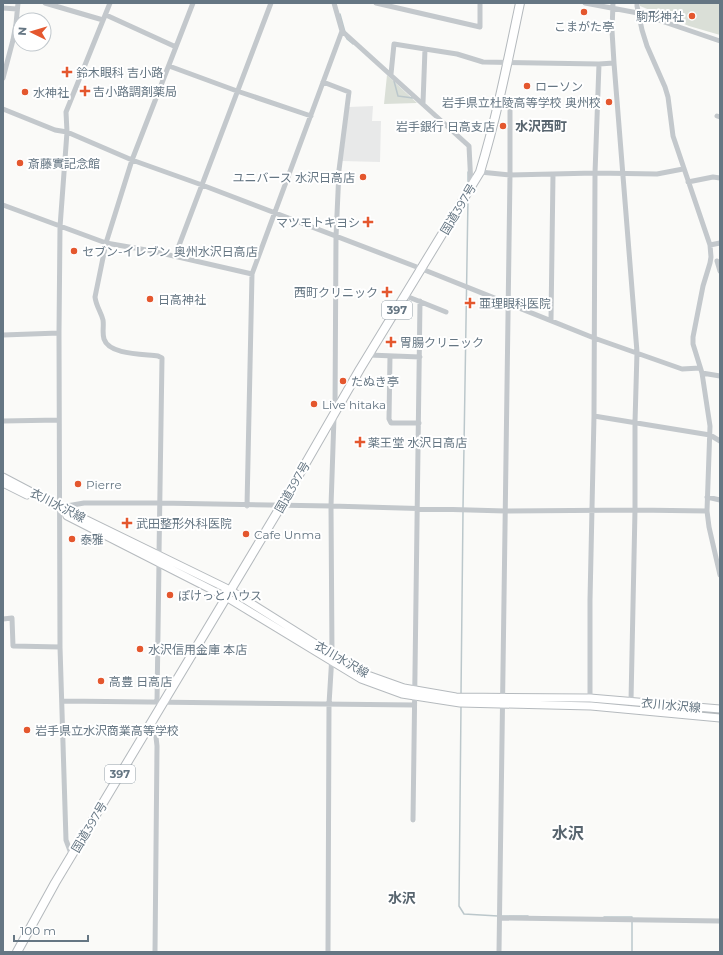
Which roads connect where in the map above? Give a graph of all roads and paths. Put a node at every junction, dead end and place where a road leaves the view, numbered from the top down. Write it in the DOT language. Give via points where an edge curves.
graph roads {
  1 [pos="45,3"];
  2 [pos="110,3"];
  3 [pos="193,3"];
  4 [pos="271,3"];
  5 [pos="334,3"];
  6 [pos="376,3"];
  7 [pos="480,3"];
  8 [pos="520,3"];
  9 [pos="585,3"];
  10 [pos="637,3"];
  11 [pos="17,6"];
  12 [pos="613,6"];
  13 [pos="3,8"];
  14 [pos="638,13"];
  15 [pos="104,18"];
  16 [pos="342,31"];
  17 [pos="720,41"];
  18 [pos="176,47"];
  19 [pos="425,49"];
  20 [pos="508,63"];
  21 [pos="614,63"];
  22 [pos="598,64"];
  23 [pos="169,66"];
  24 [pos="391,74"];
  25 [pos="3,78"];
  26 [pos="323,82"];
  27 [pos="237,91"];
  28 [pos="422,103"];
  29 [pos="3,109"];
  30 [pos="510,111"];
  31 [pos="311,116"];
  32 [pos="67,132"];
  33 [pos="132,160"];
  34 [pos="683,169"];
  35 [pos="480,172"];
  36 [pos="595,173"];
  37 [pos="553,174"];
  38 [pos="623,174"];
  39 [pos="510,175"];
  40 [pos="720,178"];
  41 [pos="688,182"];
  42 [pos="202,185"];
  43 [pos="471,186"];
  44 [pos="3,206"];
  45 [pos="274,213"];
  46 [pos="60,226"];
  47 [pos="336,237"];
  48 [pos="106,243"];
  49 [pos="720,243"];
  50 [pos="710,246"];
  51 [pos="175,256"];
  52 [pos="717,261"];
  53 [pos="422,268"];
  54 [pos="720,270"];
  55 [pos="252,274"];
  56 [pos="406,296"];
  57 [pos="420,301"];
  58 [pos="508,303"];
  59 [pos="446,312"];
  60 [pos="550,320"];
  61 [pos="59,333"];
  62 [pos="3,335"];
  63 [pos="594,338"];
  64 [pos="637,352"];
  65 [pos="369,355"];
  66 [pos="390,356"];
  67 [pos="420,357"];
  68 [pos="701,371"];
  69 [pos="720,376"];
  70 [pos="334,414"];
  71 [pos="594,416"];
  72 [pos="60,420"];
  73 [pos="3,421"];
  74 [pos="635,422"];
  75 [pos="418,423"];
  76 [pos="710,435"];
  77 [pos="720,441"];
  78 [pos="3,477"];
  79 [pos="3,483"];
  80 [pos="707,498"];
  81 [pos="720,500"];
  82 [pos="160,503"];
  83 [pos="247,506"];
  84 [pos="281,506"];
  85 [pos="331,506"];
  86 [pos="60,510"];
  87 [pos="416,510"];
  88 [pos="592,510"];
  89 [pos="635,510"];
  90 [pos="505,511"];
  91 [pos="707,511"];
  92 [pos="159,554"];
  93 [pos="159,562"];
  94 [pos="720,575"];
  95 [pos="228,593"];
  96 [pos="3,619"];
  97 [pos="60,647"];
  98 [pos="332,658"];
  99 [pos="414,693"];
  100 [pos="590,698"];
  101 [pos="63,701"];
  102 [pos="502,701"];
  103 [pos="631,701"];
  104 [pos="161,702"];
  105 [pos="329,704"];
  106 [pos="414,705"];
  107 [pos="720,709"];
  108 [pos="154,718"];
  109 [pos="720,718"];
  110 [pos="413,820"];
  111 [pos="72,856"];
  112 [pos="500,918"];
  113 [pos="720,922"];
  114 [pos="17,952"];
  115 [pos="155,952"];
  116 [pos="328,952"];
  117 [pos="499,952"];
  1 -- 15 [label="street"];
  2 -- 15 [label="street"];
  3 -- 18 [label="street"];
  4 -- 27 [label="street"];
  5 -- 16 [label="street"];
  6 -- 7 [label="street" via="480,27"];
  8 -- 20 [label="highway, 国道397号 / 397"];
  9 -- 12 [label="street"];
  10 -- 14 [label="street"];
  11 -- 13 [label="street"];
  11 -- 25 [label="street" via="13,40"];
  12 -- 14 [label="street"];
  12 -- 21 [label="street"];
  14 -- 17 [label="street"];
  14 -- 34 [label="street" via="647,46 668,97 673,136"];
  15 -- 18 [label="street"];
  15 -- 32 [label="street" via="66,112"];
  16 -- 24 [label="street"];
  16 -- 26 [label="street"];
  18 -- 23 [label="street"];
  19 -- 20 [label="street" via="457,54 483,62"];
  19 -- 24 [label="street" via="394,44"];
  19 -- 28 [label="street"];
  20 -- 22 [label="street"];
  20 -- 35 [label="highway, 国道397号 / 397"];
  21 -- 22 [label="street"];
  21 -- 38 [label="street"];
  22 -- 36 [label="street"];
  23 -- 27 [label="street"];
  23 -- 33 [label="street"];
  24 -- 28 [label="street"];
  26 -- 31 [label="street"];
  26 -- 47 [label="street" via="349,92 339,170"];
  27 -- 31 [label="street"];
  27 -- 42 [label="street"];
  28 -- 43 [label="street" via="469,146"];
  29 -- 32 [label="street" via="55,130"];
  30 -- 39 [label="street"];
  31 -- 45 [label="street"];
  32 -- 33 [label="street"];
  32 -- 46 [label="street"];
  33 -- 42 [label="street"];
  33 -- 48 [label="street"];
  34 -- 38 [label="street" via="657,174"];
  34 -- 41 [label="street"];
  35 -- 39 [label="street"];
  35 -- 43 [label="highway, 国道397号 / 397"];
  36 -- 37 [label="street"];
  36 -- 38 [label="street"];
  36 -- 63 [label="street"];
  37 -- 39 [label="street"];
  37 -- 60 [label="street"];
  38 -- 64 [label="street"];
  39 -- 58 [label="street"];
  40 -- 41 [label="street"];
  41 -- 50 [label="street"];
  42 -- 45 [label="street"];
  42 -- 51 [label="street"];
  43 -- 53 [label="highway, 国道397号 / 397"];
  44 -- 46 [label="street"];
  45 -- 47 [label="street"];
  45 -- 55 [label="street"];
  46 -- 48 [label="street"];
  46 -- 61 [label="street"];
  47 -- 53 [label="street"];
  47 -- 70 [label="street"];
  48 -- 51 [label="street"];
  48 -- 82 [label="street" via="96,297 103,321 104,339 113,348 122,352 162,358"];
  49 -- 50 [label="street"];
  50 -- 68 [label="street" via="710,263 693,337"];
  51 -- 55 [label="street"];
  52 -- 54 [label="street"];
  53 -- 56 [label="highway, 国道397号 / 397"];
  53 -- 58 [label="street"];
  55 -- 83 [label="street"];
  56 -- 57 [label="street"];
  56 -- 65 [label="highway, 国道397号 / 397"];
  57 -- 59 [label="street"];
  57 -- 67 [label="street"];
  58 -- 60 [label="street"];
  58 -- 90 [label="street"];
  60 -- 63 [label="street"];
  61 -- 62 [label="street"];
  61 -- 72 [label="street"];
  63 -- 64 [label="street"];
  63 -- 71 [label="street"];
  64 -- 68 [label="street" via="682,369"];
  64 -- 74 [label="street"];
  65 -- 66 [label="street"];
  65 -- 70 [label="highway, 国道397号 / 397"];
  66 -- 67 [label="street"];
  66 -- 75 [label="street" via="389,420 391,423"];
  67 -- 75 [label="street"];
  68 -- 69 [label="street"];
  68 -- 76 [label="street"];
  70 -- 84 [label="highway, 国道397号 / 397"];
  70 -- 85 [label="street"];
  71 -- 74 [label="street"];
  71 -- 88 [label="street"];
  72 -- 73 [label="street"];
  72 -- 86 [label="street"];
  74 -- 76 [label="street"];
  74 -- 89 [label="street"];
  75 -- 87 [label="street"];
  76 -- 77 [label="street"];
  76 -- 80 [label="street"];
  78 -- 86 [label="main road, 衣川水沢線"];
  79 -- 86 [label="main road, 衣川水沢線"];
  80 -- 81 [label="street"];
  80 -- 91 [label="street"];
  82 -- 83 [label="street"];
  82 -- 86 [label="street" via="84,503"];
  82 -- 92 [label="street"];
  83 -- 84 [label="street"];
  84 -- 85 [label="street"];
  84 -- 95 [label="highway, 国道397号 / 397"];
  85 -- 87 [label="street"];
  85 -- 98 [label="street"];
  86 -- 92 [label="main road, 衣川水沢線"];
  86 -- 93 [label="main road, 衣川水沢線"];
  86 -- 97 [label="street"];
  87 -- 90 [label="street"];
  87 -- 99 [label="street"];
  88 -- 89 [label="street"];
  88 -- 90 [label="street"];
  88 -- 100 [label="street"];
  89 -- 91 [label="street"];
  89 -- 103 [label="street"];
  90 -- 102 [label="street"];
  91 -- 94 [label="street"];
  92 -- 95 [label="main road, 衣川水沢線"];
  93 -- 95 [label="main road, 衣川水沢線"];
  93 -- 104 [label="street"];
  95 -- 98 [label="main road, 衣川水沢線"];
  95 -- 104 [label="highway, 国道397号 / 397"];
  96 -- 97 [label="street" via="12,618 13,646"];
  97 -- 101 [label="street"];
  98 -- 99 [label="main road, 衣川水沢線" via="361,679 402,694"];
  98 -- 105 [label="street"];
  99 -- 102 [label="main road, 衣川水沢線" via="460,703"];
  99 -- 106 [label="street"];
  100 -- 102 [label="main road, 衣川水沢線"];
  100 -- 103 [label="main road, 衣川水沢線"];
  101 -- 104 [label="street"];
  101 -- 111 [label="street" via="66,840"];
  102 -- 109 [label="main road, 衣川水沢線"];
  102 -- 112 [label="street"];
  103 -- 107 [label="main road, 衣川水沢線"];
  104 -- 105 [label="street"];
  104 -- 108 [label="highway, 国道397号 / 397"];
  105 -- 106 [label="street"];
  105 -- 116 [label="street"];
  106 -- 110 [label="street"];
  108 -- 111 [label="highway, 国道397号 / 397"];
  108 -- 115 [label="street" via="157,746"];
  111 -- 114 [label="highway, 国道397号 / 397"];
  112 -- 113 [label="street"];
  112 -- 117 [label="street"];
}
